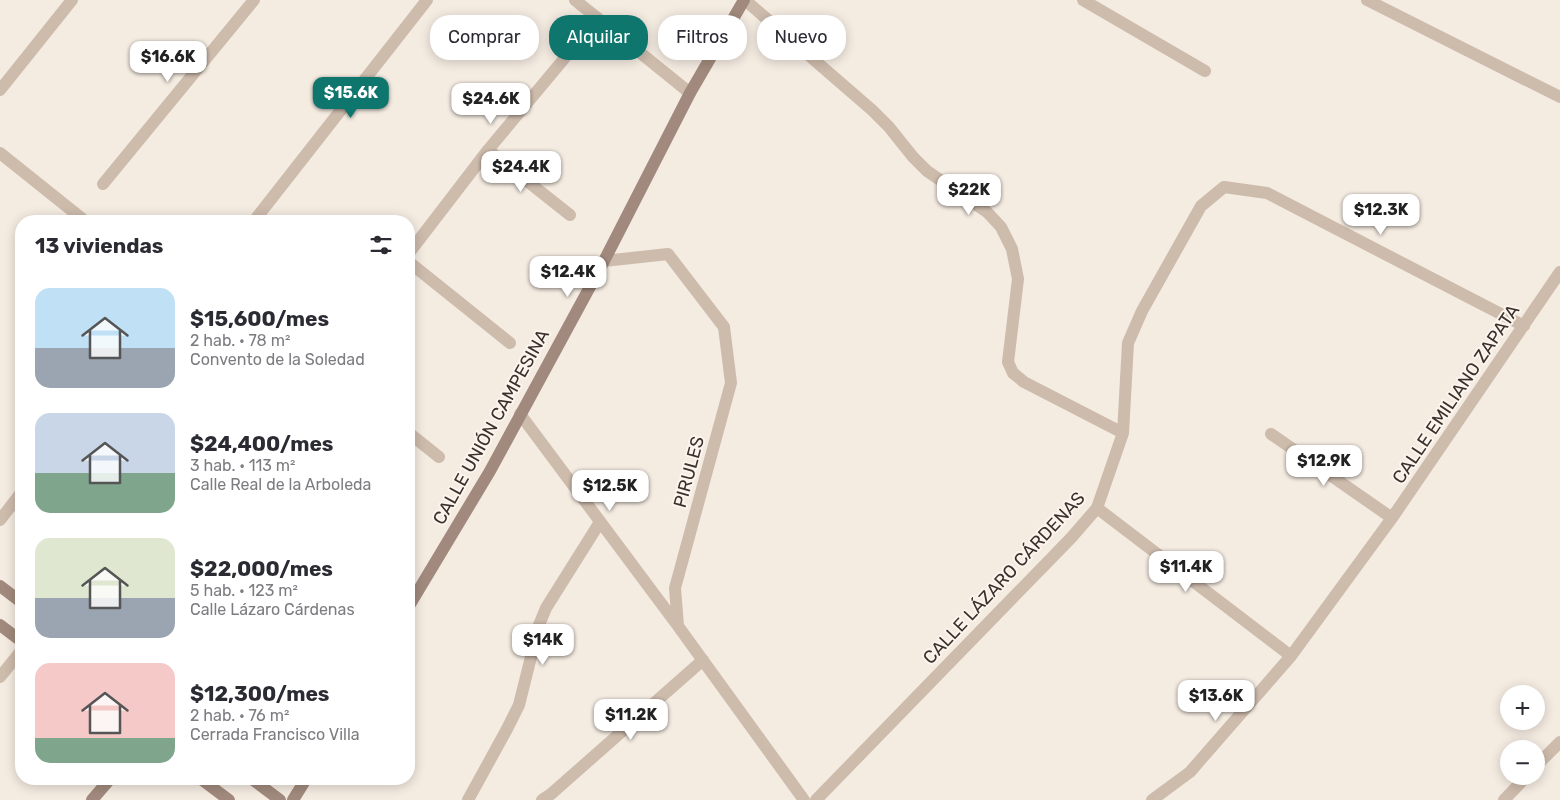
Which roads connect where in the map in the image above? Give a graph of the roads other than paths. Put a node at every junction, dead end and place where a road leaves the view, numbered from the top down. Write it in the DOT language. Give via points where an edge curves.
graph roads {
  1 [pos="72,0"];
  2 [pos="254,0"];
  3 [pos="427,0"];
  4 [pos="575,0"];
  5 [pos="744,0"];
  6 [pos="1082,0"];
  7 [pos="1366,0"];
  8 [pos="594,15"];
  9 [pos="648,58"];
  10 [pos="563,60"];
  11 [pos="1205,71"];
  12 [pos="0,90"];
  13 [pos="690,92"];
  14 [pos="1560,97"];
  15 [pos="488,150"];
  16 [pos="0,153"];
  17 [pos="103,184"];
  18 [pos="78,215"];
  19 [pos="259,215"];
  20 [pos="570,215"];
  21 [pos="415,245"];
  22 [pos="604,261"];
  23 [pos="415,267"];
  24 [pos="1560,272"];
  25 [pos="1524,326"];
  26 [pos="510,343"];
  27 [pos="520,414"];
  28 [pos="1123,433"];
  29 [pos="1271,434"];
  30 [pos="415,438"];
  31 [pos="439,457"];
  32 [pos="15,501"];
  33 [pos="1098,508"];
  34 [pos="1392,518"];
  35 [pos="0,520"];
  36 [pos="600,522"];
  37 [pos="0,586"];
  38 [pos="415,596"];
  39 [pos="15,597"];
  40 [pos="0,625"];
  41 [pos="678,626"];
  42 [pos="15,636"];
  43 [pos="1291,656"];
  44 [pos="15,658"];
  45 [pos="703,660"];
  46 [pos="0,677"];
  47 [pos="1560,742"];
  48 [pos="1545,757"];
  49 [pos="105,785"];
  50 [pos="209,785"];
  51 [pos="260,785"];
  52 [pos="302,785"];
  53 [pos="1518,785"];
  54 [pos="92,800"];
  55 [pos="229,800"];
  56 [pos="280,800"];
  57 [pos="293,800"];
  58 [pos="468,800"];
  59 [pos="542,800"];
  60 [pos="804,800"];
  61 [pos="816,800"];
  62 [pos="1152,800"];
  63 [pos="1504,800"];
  1 -- 12 [label="street"];
  2 -- 17 [label="street"];
  3 -- 19 [label="street"];
  4 -- 8 [label="street"];
  5 -- 13 [label="street, CALLE UNIÓN CAMPESINA"];
  5 -- 28 [label="street" via="872,110 927,171 987,212 1001,227 1012,249 1018,279 1008,362 1013,373 1024,382"];
  6 -- 11 [label="street"];
  7 -- 14 [label="street"];
  9 -- 13 [label="street"];
  10 -- 15 [label="street"];
  13 -- 22 [label="street, CALLE UNIÓN CAMPESINA"];
  15 -- 20 [label="street"];
  15 -- 21 [label="street"];
  16 -- 18 [label="street"];
  22 -- 27 [label="street, CALLE UNIÓN CAMPESINA"];
  22 -- 41 [label="street, PIRULES" via="668,254 724,328 731,383 675,588"];
  23 -- 26 [label="street"];
  24 -- 25 [label="street, CALLE EMILIANO ZAPATA"];
  25 -- 28 [label="street, CALLE LÁZARO CÁRDENAS" via="1267,193 1224,187 1201,206 1142,311 1128,343"];
  25 -- 34 [label="street, CALLE EMILIANO ZAPATA"];
  27 -- 36 [label="street"];
  27 -- 38 [label="street, CALLE UNIÓN CAMPESINA"];
  28 -- 33 [label="street, CALLE LÁZARO CÁRDENAS"];
  29 -- 34 [label="street"];
  30 -- 31 [label="street"];
  32 -- 35 [label="street"];
  33 -- 43 [label="street"];
  33 -- 61 [label="street, CALLE LÁZARO CÁRDENAS"];
  34 -- 43 [label="street, CALLE EMILIANO ZAPATA"];
  36 -- 41 [label="street"];
  36 -- 58 [label="street" via="546,608 519,705"];
  37 -- 39 [label="street"];
  40 -- 42 [label="street"];
  41 -- 45 [label="street"];
  43 -- 62 [label="street, CALLE EMILIANO ZAPATA" via="1190,772"];
  44 -- 46 [label="street"];
  45 -- 59 [label="street"];
  45 -- 60 [label="street"];
  47 -- 48 [label="street"];
  49 -- 54 [label="street"];
  50 -- 55 [label="street"];
  51 -- 56 [label="street"];
  52 -- 57 [label="street"];
  53 -- 63 [label="street"];
}
